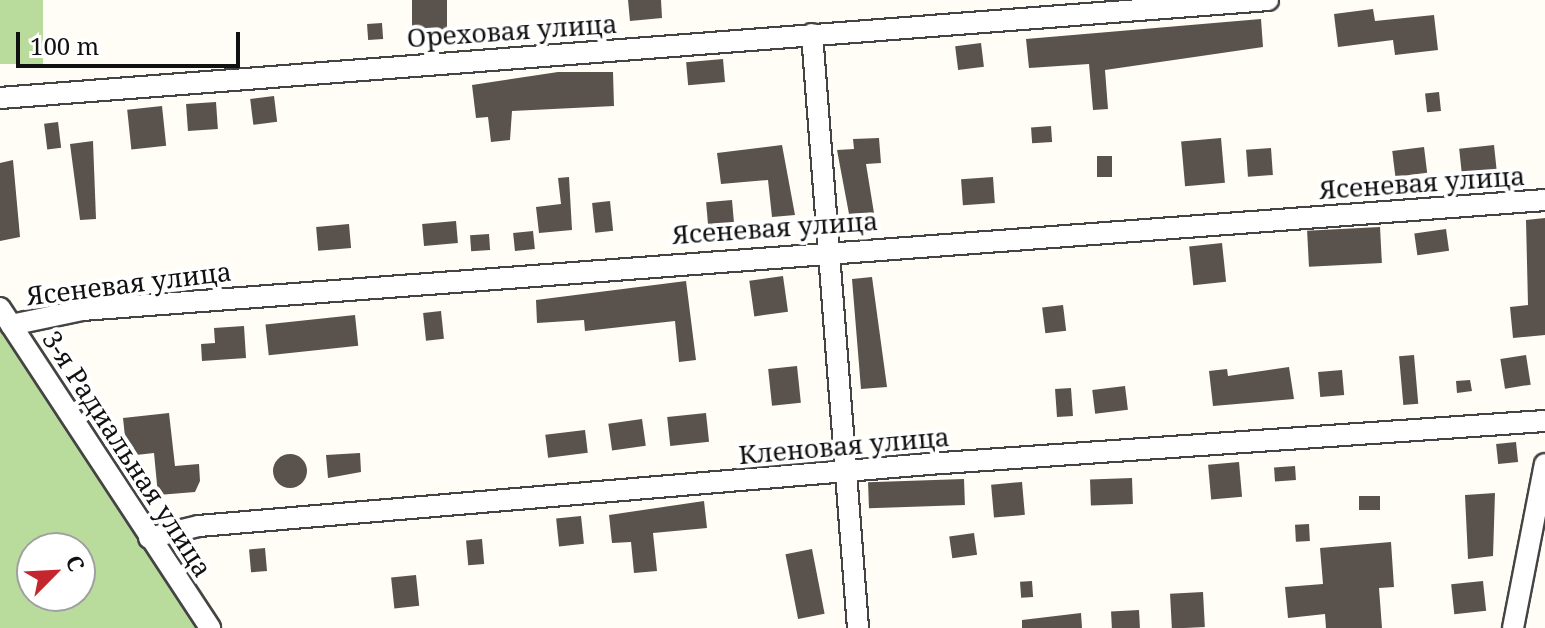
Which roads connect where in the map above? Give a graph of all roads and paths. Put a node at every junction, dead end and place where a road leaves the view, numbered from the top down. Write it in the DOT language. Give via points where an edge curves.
graph roads {
  1 [pos="1268,0"];
  2 [pos="812,34"];
  3 [pos="0,98"];
  4 [pos="1545,200"];
  5 [pos="830,250"];
  6 [pos="6,317"];
  7 [pos="1545,421"];
  8 [pos="1545,464"];
  9 [pos="846,473"];
  10 [pos="149,538"];
  11 [pos="210,628"];
  12 [pos="858,628"];
  13 [pos="1513,628"];
  1 -- 2 [label="street, Ореховая улица"];
  2 -- 3 [label="street, Ореховая улица"];
  2 -- 5 [label="street"];
  4 -- 5 [label="street, Ясеневая улица"];
  5 -- 6 [label="street, Ясеневая улица"];
  5 -- 9 [label="street"];
  6 -- 10 [label="street, 3-я Радиальная улица"];
  7 -- 9 [label="street, Кленовая улица"];
  8 -- 13 [label="street"];
  9 -- 10 [label="street, Кленовая улица" via="199,526"];
  9 -- 12 [label="street"];
  10 -- 11 [label="street, 3-я Радиальная улица"];
}
